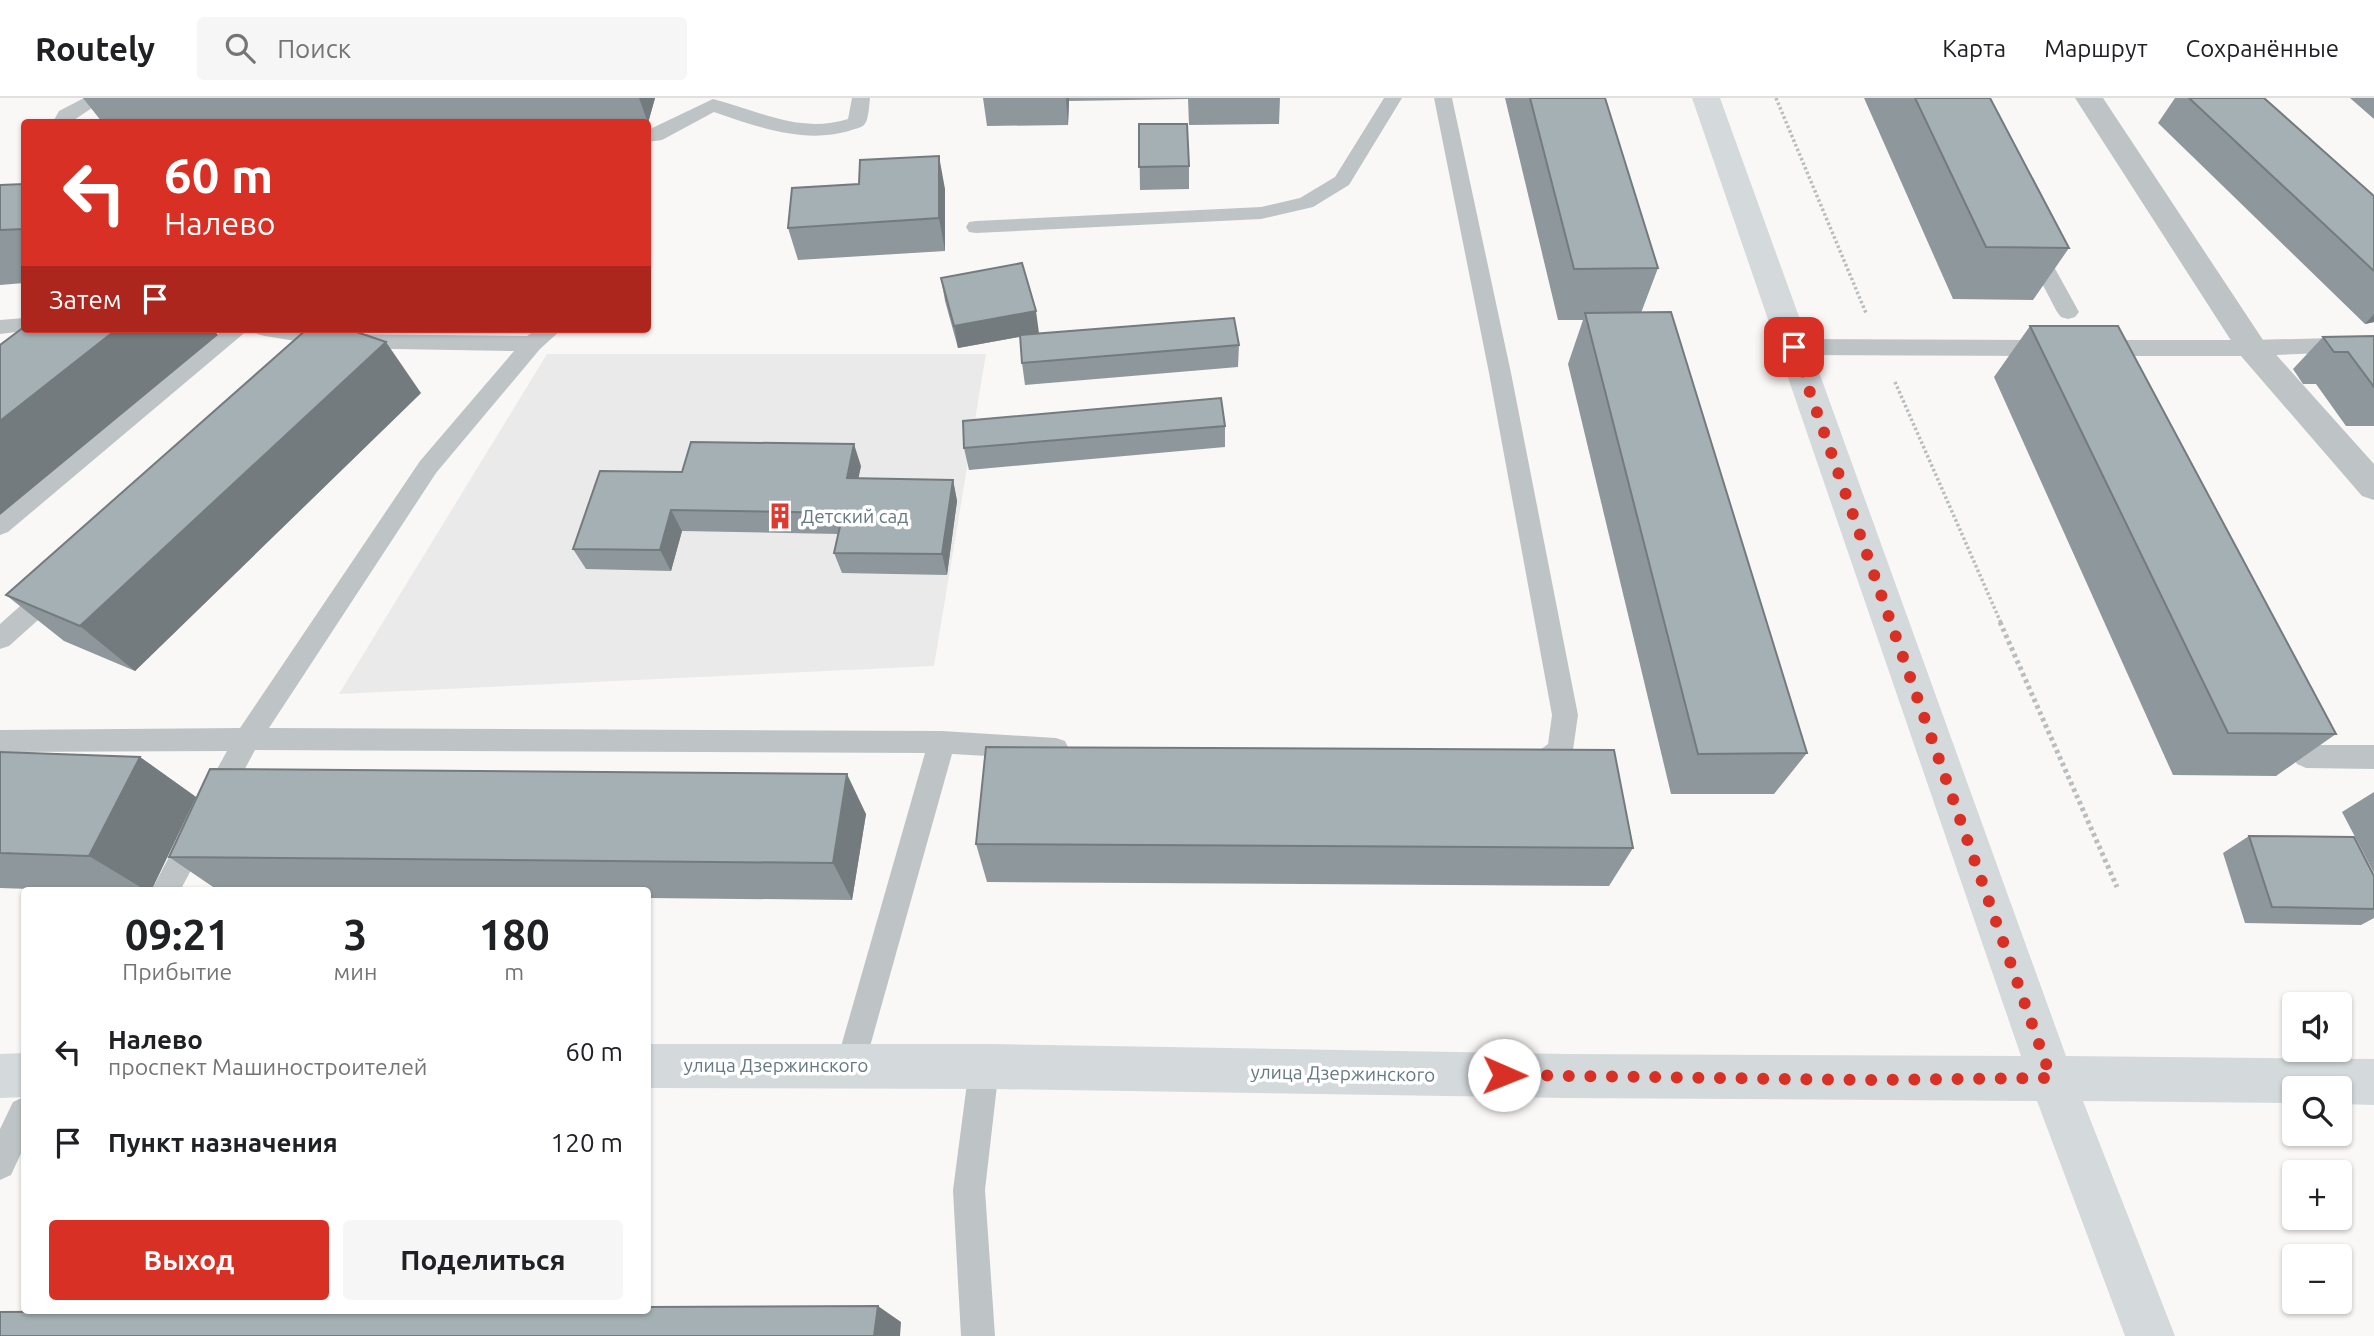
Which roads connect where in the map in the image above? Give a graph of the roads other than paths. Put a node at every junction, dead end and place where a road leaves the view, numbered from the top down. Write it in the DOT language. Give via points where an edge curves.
graph roads {
  1 [pos="98,98"];
  2 [pos="861,98"];
  3 [pos="1393,98"];
  4 [pos="1443,98"];
  5 [pos="1706,98"];
  6 [pos="2089,98"];
  7 [pos="714,101"];
  8 [pos="64,119"];
  9 [pos="651,136"];
  10 [pos="976,227"];
  11 [pos="2024,229"];
  12 [pos="21,325"];
  13 [pos="0,327"];
  14 [pos="2078,330"];
  15 [pos="233,333"];
  16 [pos="289,333"];
  17 [pos="546,333"];
  18 [pos="338,341"];
  19 [pos="532,344"];
  20 [pos="2374,344"];
  21 [pos="1794,347"];
  22 [pos="2252,348"];
  23 [pos="317,359"];
  24 [pos="2101,372"];
  25 [pos="2374,487"];
  26 [pos="0,526"];
  27 [pos="72,576"];
  28 [pos="0,639"];
  29 [pos="2281,708"];
  30 [pos="247,739"];
  31 [pos="0,741"];
  32 [pos="942,742"];
  33 [pos="1081,750"];
  34 [pos="2374,757"];
  35 [pos="1513,775"];
  36 [pos="167,887"];
  37 [pos="851,1064"];
  38 [pos="651,1066"];
  39 [pos="984,1068"];
  40 [pos="21,1075"];
  41 [pos="0,1076"];
  42 [pos="2051,1078"];
  43 [pos="2374,1082"];
  44 [pos="21,1119"];
  45 [pos="0,1164"];
  46 [pos="978,1336"];
  47 [pos="2150,1336"];
  1 -- 8 [label="lane"];
  2 -- 7 [label="lane" via="857,122 819,131 769,126"];
  3 -- 10 [label="lane" via="1342,181 1306,203 1261,213"];
  4 -- 35 [label="lane" via="1565,715 1560,750 1527,776"];
  5 -- 21 [label="main road"];
  6 -- 22 [label="street"];
  7 -- 9 [label="lane"];
  11 -- 14 [label="lane"];
  12 -- 13 [label="lane"];
  14 -- 21 [label="lane" via="1880,348"];
  14 -- 22 [label="lane"];
  14 -- 24 [label="lane"];
  15 -- 26 [label="lane"];
  16 -- 18 [label="lane"];
  17 -- 19 [label="lane"];
  18 -- 19 [label="lane"];
  18 -- 23 [label="lane"];
  19 -- 30 [label="lane" via="428,467"];
  20 -- 22 [label="lane"];
  21 -- 42 [label="main road"];
  22 -- 25 [label="street"];
  27 -- 28 [label="lane"];
  29 -- 34 [label="lane" via="2306,756"];
  30 -- 31 [label="lane"];
  30 -- 32 [label="lane"];
  30 -- 36 [label="lane"];
  32 -- 33 [label="lane"];
  32 -- 37 [label="lane"];
  37 -- 38 [label="main road, улица Дзержинского"];
  37 -- 39 [label="main road, улица Дзержинского"];
  39 -- 42 [label="main road, улица Дзержинского" via="1860,1080"];
  39 -- 46 [label="lane" via="969,1190"];
  40 -- 41 [label="main road"];
  42 -- 43 [label="main road, улица Дзержинского"];
  42 -- 47 [label="main road"];
  44 -- 45 [label="lane"];
}
